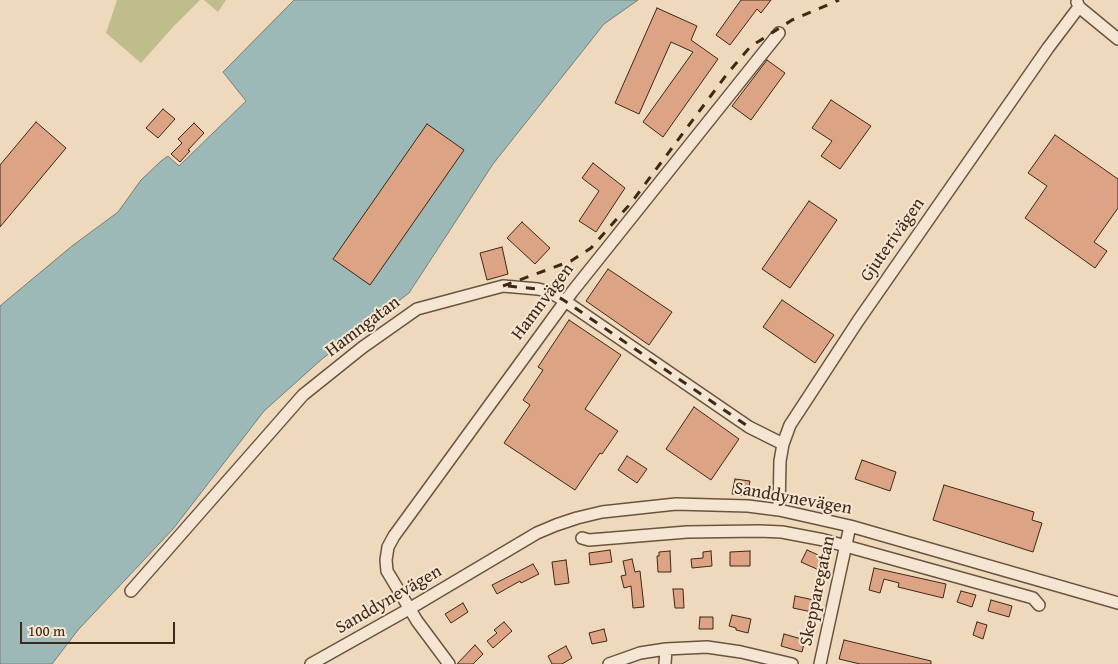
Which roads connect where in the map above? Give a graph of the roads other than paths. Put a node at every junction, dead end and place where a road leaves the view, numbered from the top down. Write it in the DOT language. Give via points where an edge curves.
graph roads {
  1 [pos="1078,4"];
  2 [pos="779,33"];
  3 [pos="1118,39"];
  4 [pos="565,301"];
  5 [pos="783,444"];
  6 [pos="779,510"];
  7 [pos="850,526"];
  8 [pos="582,538"];
  9 [pos="846,547"];
  10 [pos="132,590"];
  11 [pos="1118,603"];
  12 [pos="1039,605"];
  13 [pos="409,609"];
  14 [pos="666,649"];
  15 [pos="311,664"];
  16 [pos="449,664"];
  17 [pos="609,664"];
  18 [pos="665,664"];
  19 [pos="792,664"];
  20 [pos="820,664"];
  1 -- 3 [label="street"];
  1 -- 5 [label="street, Gjuterivägen" via="858,321 790,425"];
  2 -- 4 [label="street, Hamnvägen"];
  4 -- 5 [label="street, Hamngatan" via="749,427"];
  4 -- 10 [label="street, Hamngatan" via="538,289 503,286 417,309 303,395"];
  4 -- 13 [label="street, Hamnvägen" via="388,547 387,571"];
  5 -- 6 [label="street, Gjuterivägen"];
  6 -- 7 [label="street, Sanddynevägen"];
  6 -- 13 [label="street, Sanddynevägen" via="676,504 577,518 537,533"];
  7 -- 9 [label="street, Skepparegatan"];
  7 -- 11 [label="street, Sanddynevägen"];
  8 -- 9 [label="street, Sanddynevägen" via="759,531 803,535"];
  9 -- 12 [label="street, Sanddynevägen" via="1033,598"];
  9 -- 20 [label="street, Skepparegatan"];
  13 -- 15 [label="street, Sanddynevägen"];
  13 -- 16 [label="street, Hamnvägen"];
  14 -- 17 [label="street"];
  14 -- 18 [label="street"];
  14 -- 19 [label="street" via="708,647"];
}
